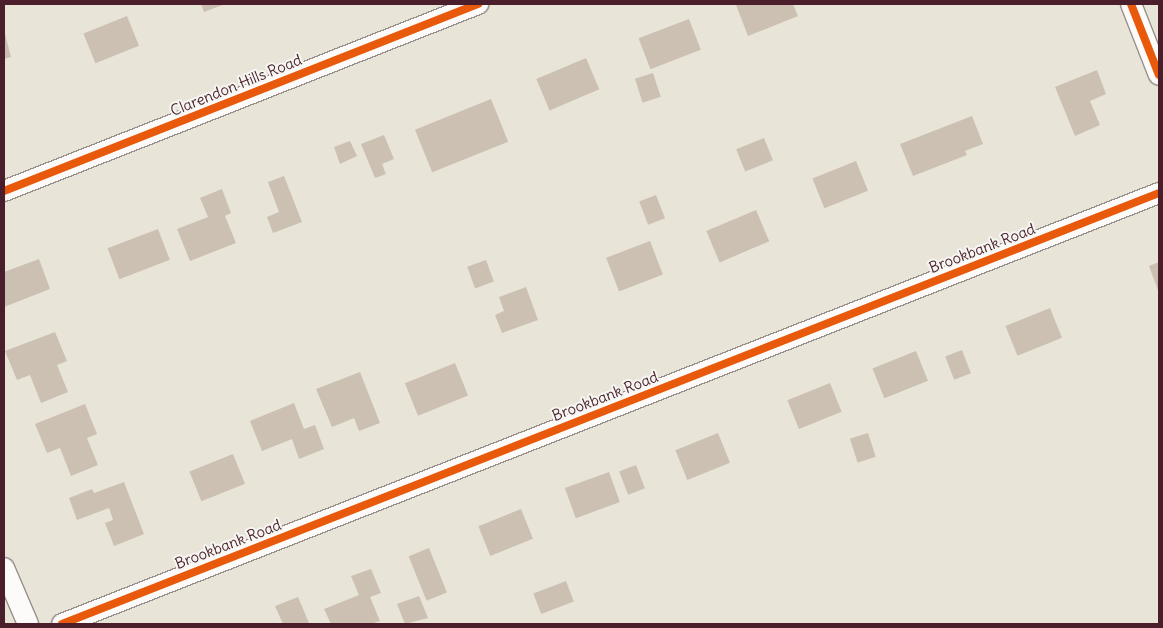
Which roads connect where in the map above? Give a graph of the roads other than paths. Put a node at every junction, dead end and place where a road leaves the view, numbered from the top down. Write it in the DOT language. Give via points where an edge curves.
graph roads {
  1 [pos="478,4"];
  2 [pos="1131,4"];
  3 [pos="1159,75"];
  4 [pos="4,191"];
  5 [pos="1159,193"];
  6 [pos="4,568"];
  7 [pos="28,624"];
  8 [pos="62,624"];
  1 -- 4 [label="street, Clarendon Hills Road"];
  2 -- 3 [label="street"];
  5 -- 8 [label="street, Brookbank Road"];
  6 -- 7 [label="street"];
}
